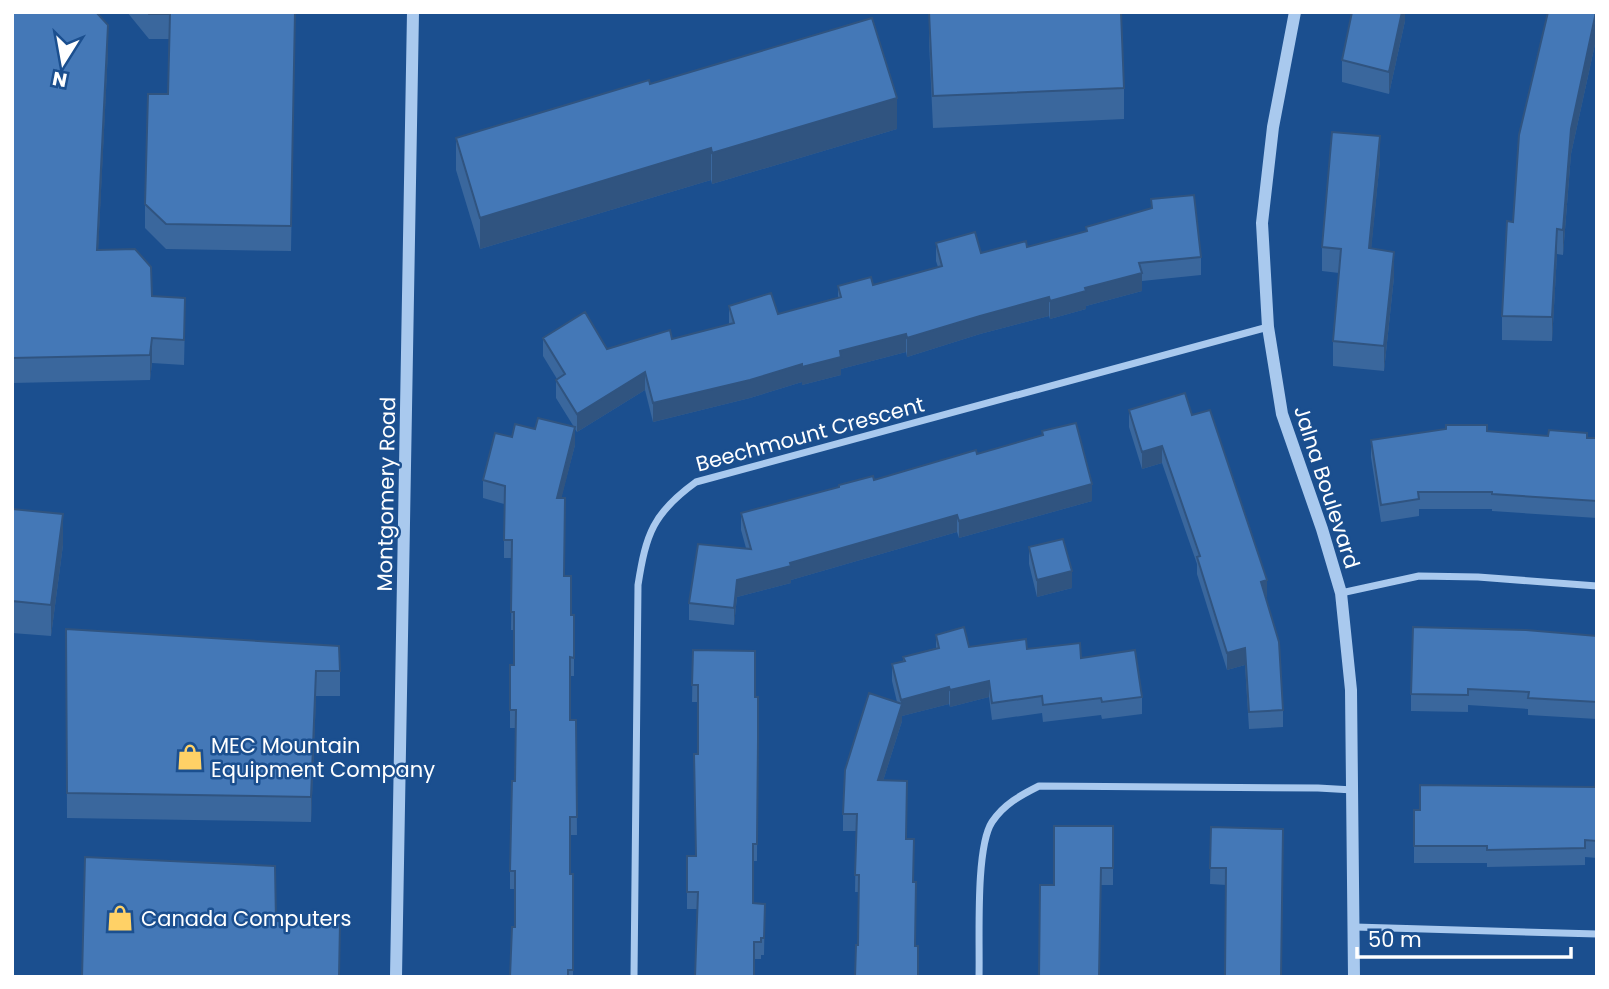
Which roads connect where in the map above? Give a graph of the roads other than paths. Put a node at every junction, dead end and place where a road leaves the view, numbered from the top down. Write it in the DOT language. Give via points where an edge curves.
graph roads {
  1 [pos="412,12"];
  2 [pos="1295,12"];
  3 [pos="1268,327"];
  4 [pos="1597,586"];
  5 [pos="1340,593"];
  6 [pos="1353,790"];
  7 [pos="1355,927"];
  8 [pos="1597,934"];
  9 [pos="397,977"];
  10 [pos="635,977"];
  11 [pos="979,977"];
  12 [pos="1354,977"];
  1 -- 9 [label="street, Montgomery Road"];
  2 -- 3 [label="street, Jalna Boulevard" via="1273,127 1262,223"];
  3 -- 5 [label="street, Jalna Boulevard" via="1282,414"];
  3 -- 10 [label="street, Beechmount Crescent" via="696,482 673,499 653,526 638,585"];
  4 -- 5 [label="street" via="1419,576"];
  5 -- 6 [label="street, Jalna Boulevard" via="1352,690"];
  6 -- 7 [label="street, Jalna Boulevard"];
  6 -- 11 [label="street" via="1039,786 1011,800 992,822 984,843"];
  7 -- 8 [label="street"];
  7 -- 12 [label="street, Jalna Boulevard"];
}
